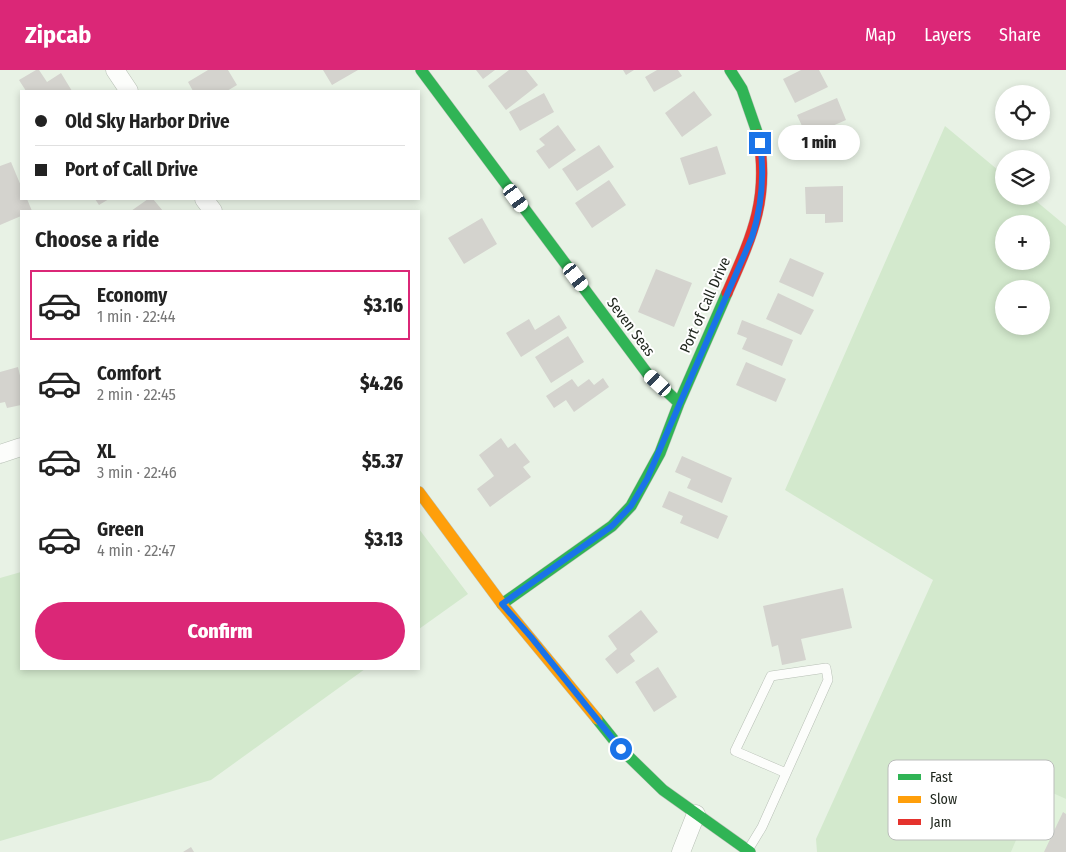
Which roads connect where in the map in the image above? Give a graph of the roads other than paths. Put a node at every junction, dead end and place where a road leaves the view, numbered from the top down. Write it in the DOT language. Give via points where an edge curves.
graph roads {
  1 [pos="115,70"];
  2 [pos="422,70"];
  3 [pos="730,70"];
  4 [pos="128,90"];
  5 [pos="679,403"];
  6 [pos="20,447"];
  7 [pos="0,454"];
  8 [pos="420,493"];
  9 [pos="502,604"];
  10 [pos="786,773"];
  11 [pos="696,814"];
  12 [pos="749,851"];
  13 [pos="681,852"];
  1 -- 4 [label="street"];
  2 -- 5 [label="street, Seven Seas" via="647,373"];
  3 -- 5 [label="street, Port of Call Drive" via="742,89 756,124 763,162 761,200 752,237"];
  5 -- 9 [label="street, Port of Call Drive" via="660,454 631,506 612,526"];
  6 -- 7 [label="street"];
  8 -- 9 [label="street"];
  9 -- 11 [label="street" via="621,749 663,790"];
  10 -- 10 [label="lane" via="828,680 826,668 770,676 735,751"];
  10 -- 12 [label="lane"];
  11 -- 12 [label="street"];
  11 -- 13 [label="street"];
}
